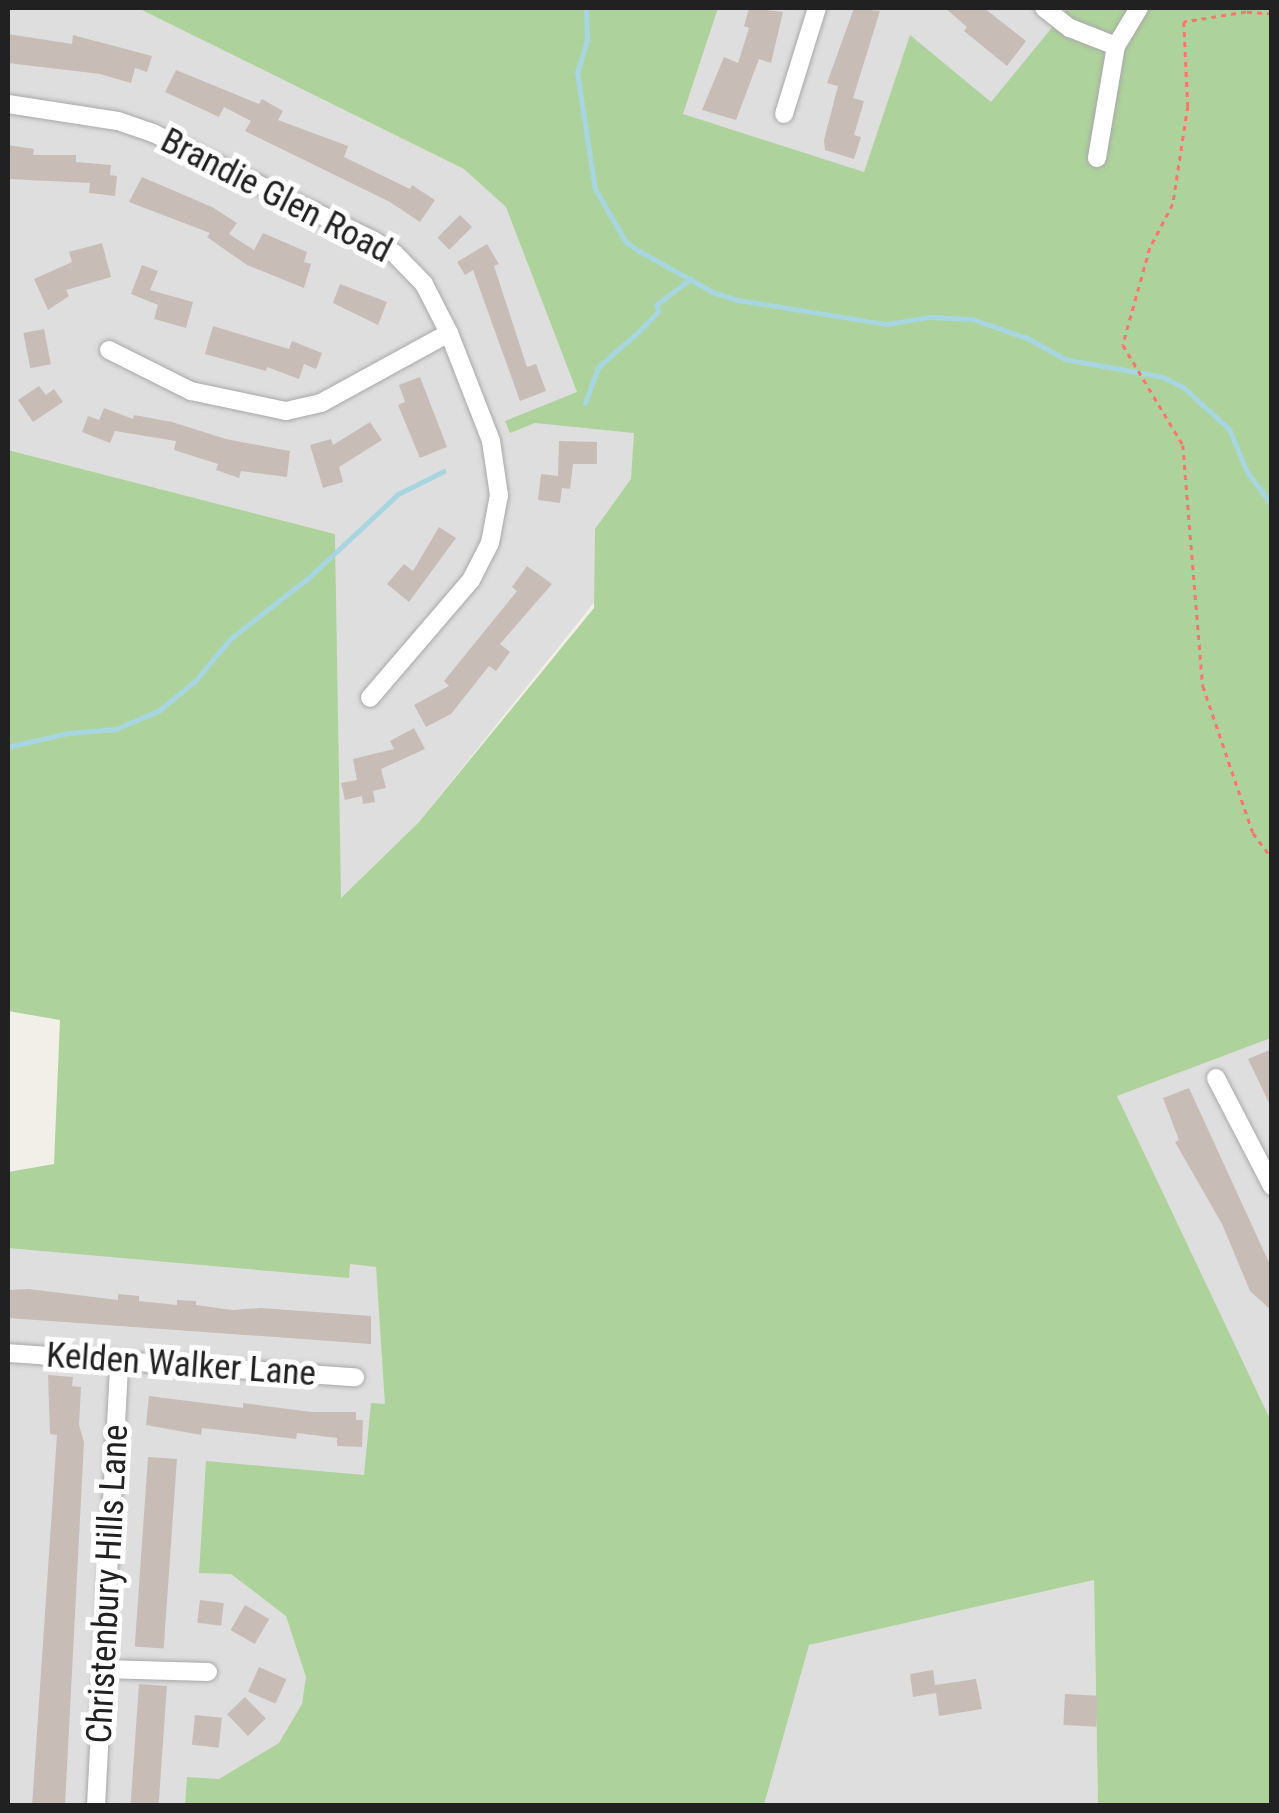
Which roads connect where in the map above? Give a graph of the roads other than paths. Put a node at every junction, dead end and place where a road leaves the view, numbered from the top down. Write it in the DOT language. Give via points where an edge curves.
graph roads {
  1 [pos="817,8"];
  2 [pos="1044,8"];
  3 [pos="1139,8"];
  4 [pos="1116,46"];
  5 [pos="8,104"];
  6 [pos="784,114"];
  7 [pos="1096,158"];
  8 [pos="449,332"];
  9 [pos="109,350"];
  10 [pos="370,698"];
  11 [pos="1216,1078"];
  12 [pos="1272,1186"];
  13 [pos="8,1353"];
  14 [pos="120,1362"];
  15 [pos="356,1377"];
  16 [pos="104,1669"];
  17 [pos="208,1672"];
  18 [pos="96,1806"];
  1 -- 6 [label="street"];
  2 -- 4 [label="street" via="1070,28"];
  3 -- 4 [label="street"];
  4 -- 7 [label="street"];
  5 -- 8 [label="street, Brandie Glen Road" via="136,126 374,240 410,267"];
  8 -- 9 [label="street" via="322,403 286,412 191,391"];
  8 -- 10 [label="street, Brandie Glen Road" via="492,441 499,495 490,544 471,580"];
  11 -- 12 [label="street"];
  13 -- 14 [label="street, Kelden Walker Lane"];
  14 -- 15 [label="street, Kelden Walker Lane"];
  14 -- 16 [label="street, Christenbury Hills Lane"];
  16 -- 17 [label="street"];
  16 -- 18 [label="street, Christenbury Hills Lane"];
}
